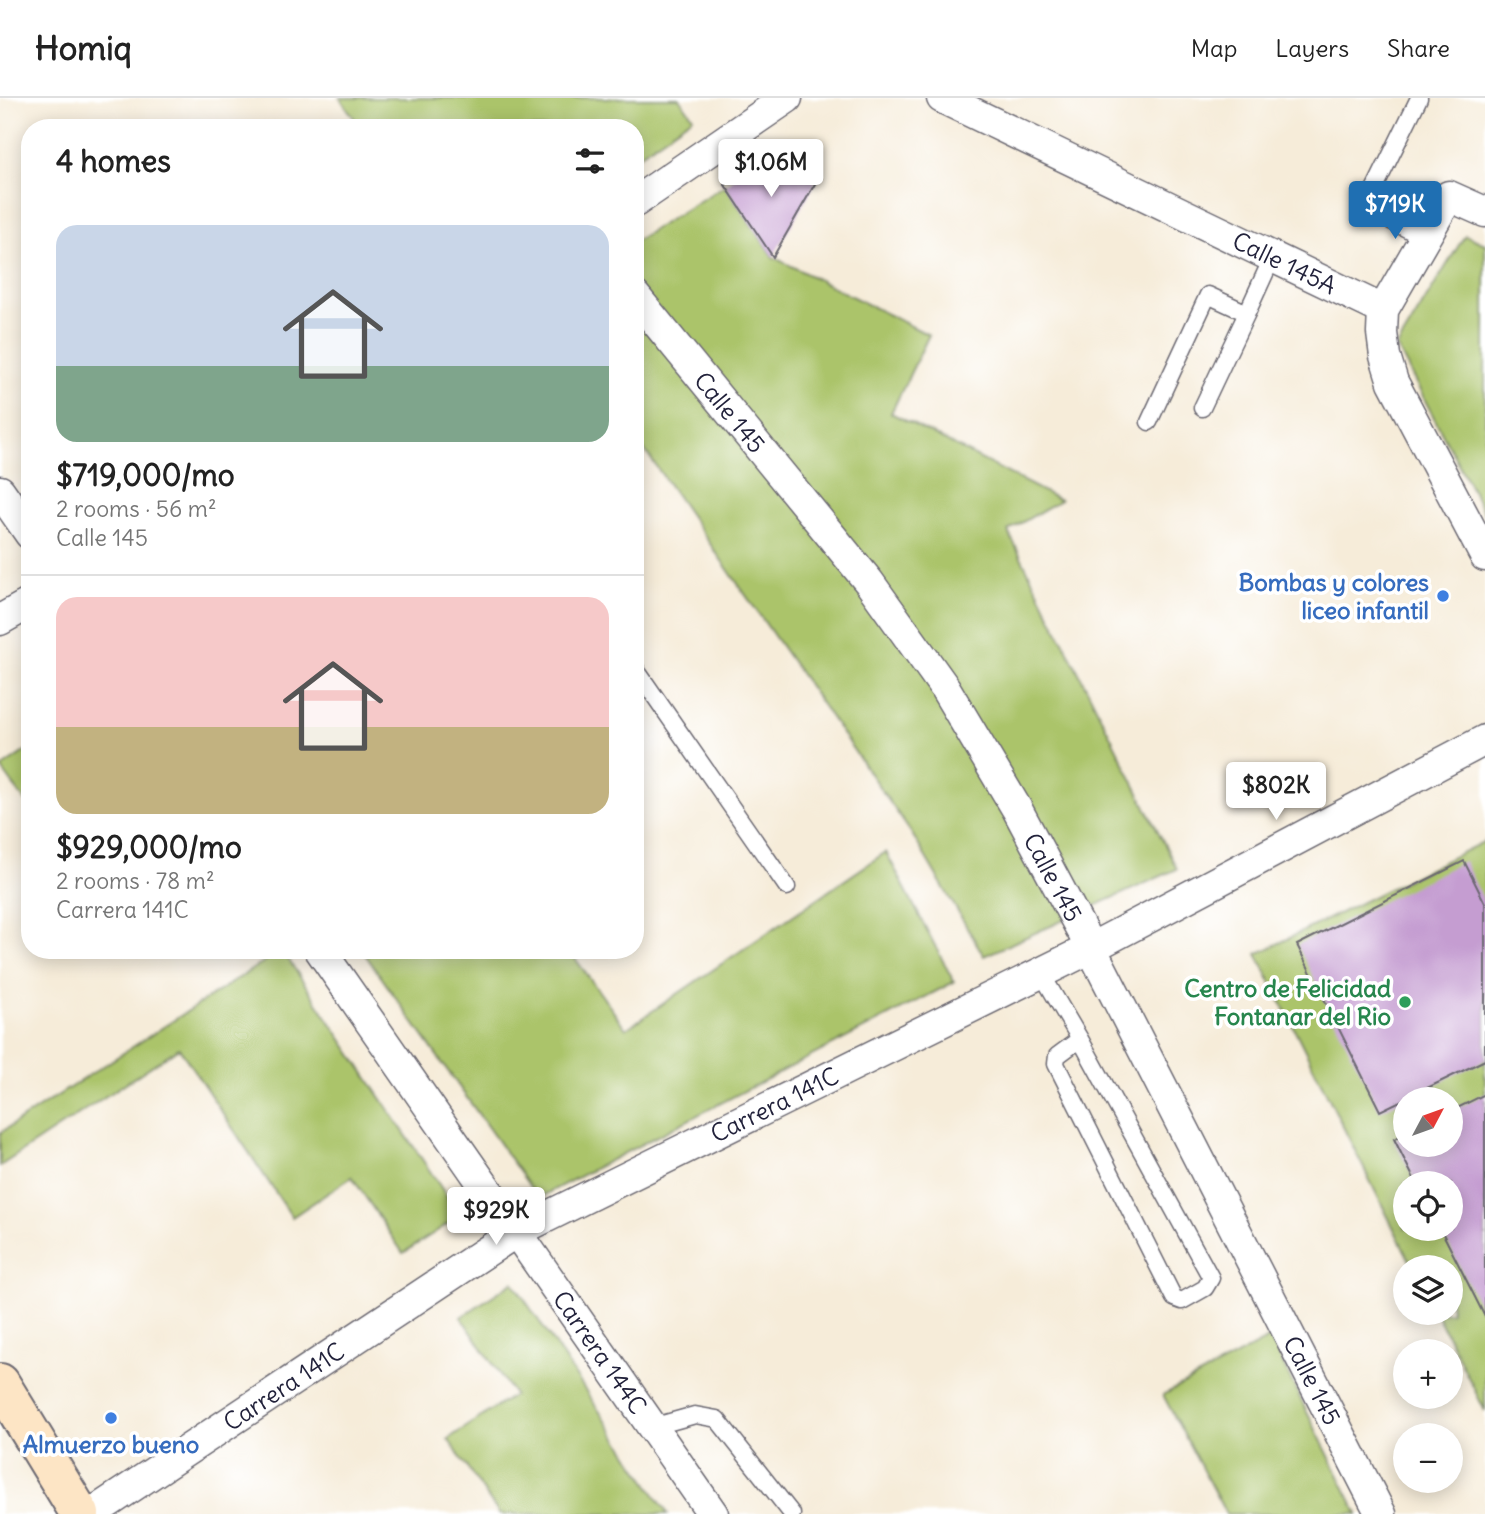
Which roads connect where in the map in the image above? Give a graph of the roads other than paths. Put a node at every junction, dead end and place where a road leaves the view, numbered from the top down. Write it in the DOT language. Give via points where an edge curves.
graph roads {
  1 [pos="787,98"];
  2 [pos="942,98"];
  3 [pos="1419,98"];
  4 [pos="644,196"];
  5 [pos="1485,212"];
  6 [pos="1425,238"];
  7 [pos="1273,256"];
  8 [pos="644,307"];
  9 [pos="1383,310"];
  10 [pos="1247,313"];
  11 [pos="1202,408"];
  12 [pos="1149,422"];
  13 [pos="0,491"];
  14 [pos="21,521"];
  15 [pos="1485,556"];
  16 [pos="21,608"];
  17 [pos="0,620"];
  18 [pos="644,681"];
  19 [pos="1485,740"];
  20 [pos="787,887"];
  21 [pos="1091,948"];
  22 [pos="326,959"];
  23 [pos="1041,973"];
  24 [pos="1080,1039"];
  25 [pos="516,1232"];
  26 [pos="0,1383"];
  27 [pos="652,1427"];
  28 [pos="80,1514"];
  29 [pos="90,1514"];
  30 [pos="713,1514"];
  31 [pos="792,1514"];
  32 [pos="1381,1514"];
  1 -- 4 [label="street"];
  2 -- 7 [label="street, Calle 145A"];
  3 -- 6 [label="lane" via="1365,208"];
  5 -- 6 [label="street" via="1449,196"];
  6 -- 9 [label="street"];
  7 -- 9 [label="street, Calle 145A"];
  7 -- 10 [label="lane"];
  8 -- 21 [label="street, Calle 145" via="869,582 945,688 1017,809"];
  9 -- 15 [label="street" via="1385,356 1393,382"];
  10 -- 11 [label="lane"];
  10 -- 12 [label="lane" via="1208,295"];
  13 -- 14 [label="street"];
  16 -- 17 [label="street"];
  18 -- 20 [label="lane"];
  19 -- 21 [label="street, Carrera 141C"];
  21 -- 23 [label="street, Carrera 141C"];
  21 -- 32 [label="street, Calle 145"];
  22 -- 25 [label="street, Carrera 144C"];
  23 -- 24 [label="lane"];
  23 -- 25 [label="street, Carrera 141C"];
  24 -- 24 [label="lane" via="1211,1278 1205,1288 1182,1301 1174,1298 1056,1064 1058,1056"];
  25 -- 27 [label="street, Carrera 144C"];
  25 -- 29 [label="street, Carrera 141C"];
  26 -- 28 [label="street"];
  27 -- 30 [label="street, Carrera 144C"];
  27 -- 31 [label="lane" via="695,1415 717,1419"];
}
